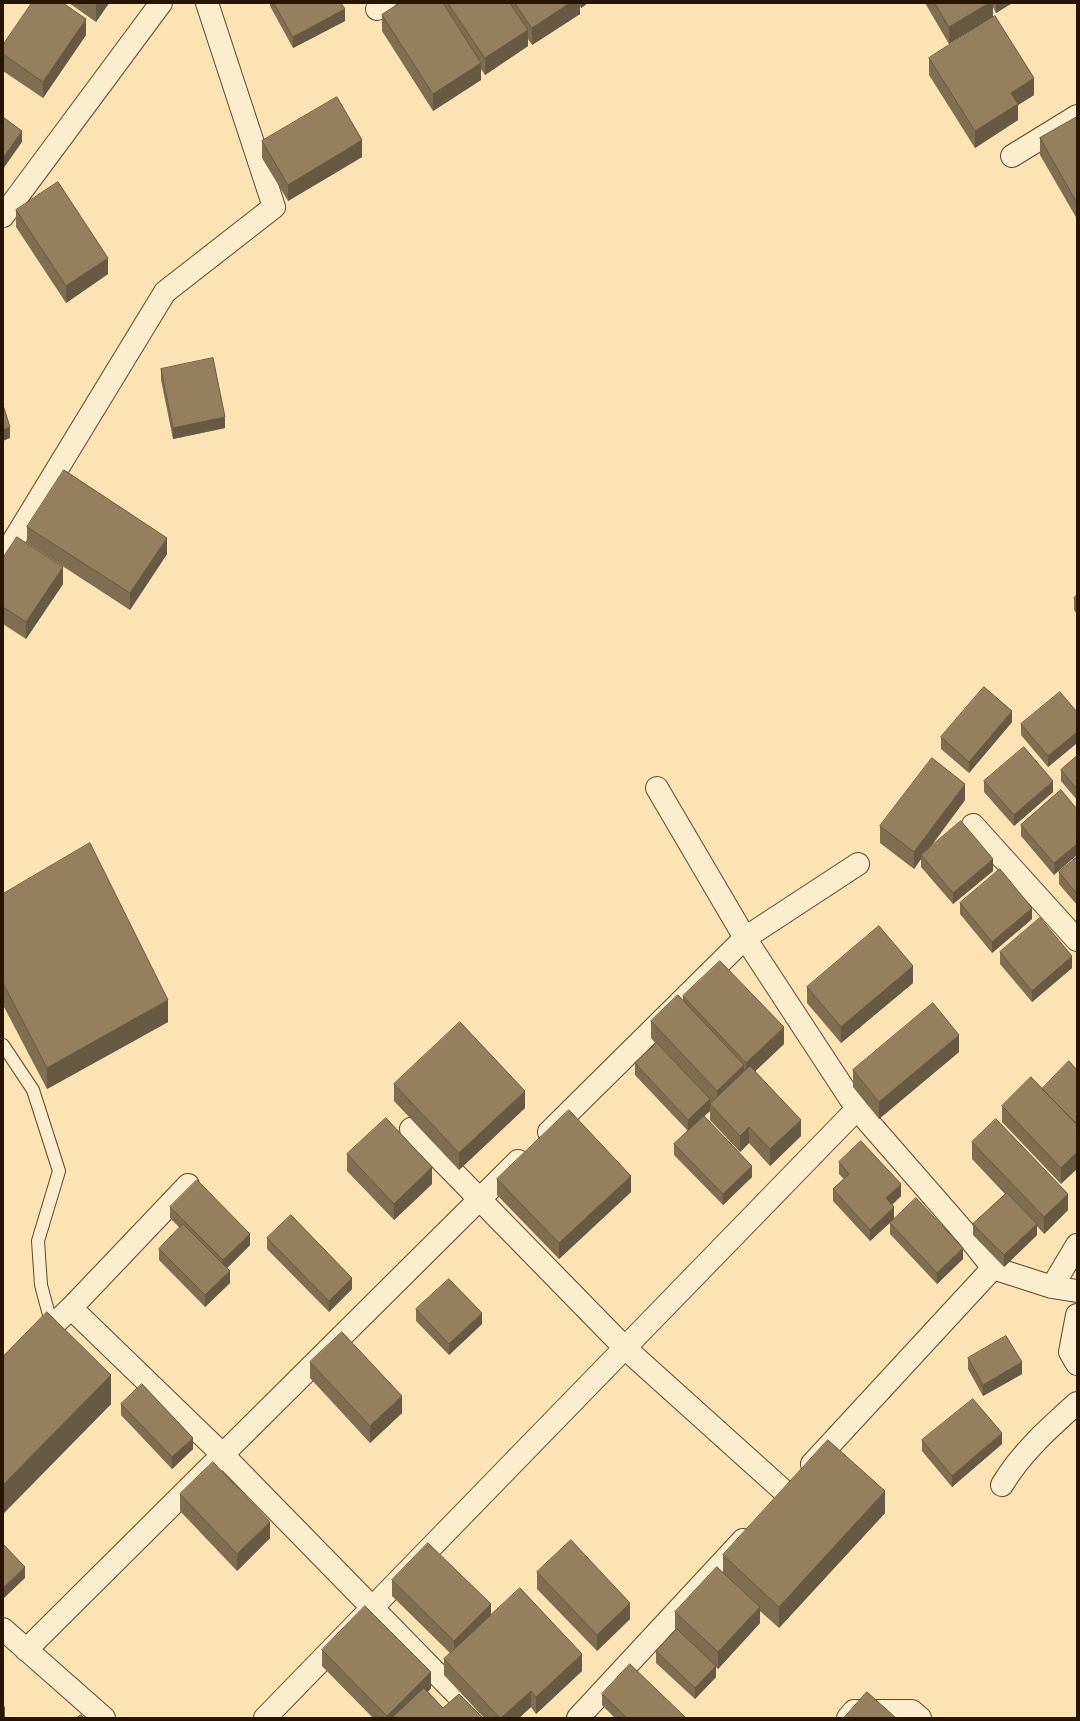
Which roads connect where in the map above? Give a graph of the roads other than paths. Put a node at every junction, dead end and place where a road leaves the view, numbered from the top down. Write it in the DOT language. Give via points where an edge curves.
graph roads {
  1 [pos="160,3"];
  2 [pos="207,3"];
  3 [pos="1077,116"];
  4 [pos="1012,156"];
  5 [pos="3,216"];
  6 [pos="3,558"];
  7 [pos="658,788"];
  8 [pos="973,825"];
  9 [pos="858,864"];
  10 [pos="745,938"];
  11 [pos="1077,940"];
  12 [pos="3,1045"];
  13 [pos="857,1109"];
  14 [pos="411,1129"];
  15 [pos="188,1185"];
  16 [pos="480,1200"];
  17 [pos="1077,1246"];
  18 [pos="993,1268"];
  19 [pos="1052,1288"];
  20 [pos="1077,1291"];
  21 [pos="71,1308"];
  22 [pos="1077,1315"];
  23 [pos="52,1326"];
  24 [pos="625,1348"];
  25 [pos="1077,1364"];
  26 [pos="3,1374"];
  27 [pos="1077,1403"];
  28 [pos="222,1454"];
  29 [pos="1002,1486"];
  30 [pos="786,1493"];
  31 [pos="770,1510"];
  32 [pos="754,1528"];
  33 [pos="373,1607"];
  34 [pos="3,1629"];
  35 [pos="26,1650"];
  36 [pos="104,1718"];
  37 [pos="265,1718"];
  38 [pos="480,1718"];
  39 [pos="578,1718"];
  40 [pos="848,1718"];
  41 [pos="920,1718"];
  1 -- 5 [label="street"];
  2 -- 6 [label="street" via="274,207 165,292"];
  3 -- 4 [label="street"];
  7 -- 10 [label="street"];
  8 -- 11 [label="street"];
  9 -- 10 [label="street"];
  10 -- 13 [label="street"];
  10 -- 16 [label="street"];
  12 -- 23 [label="lane" via="33,1090 59,1171 38,1241 41,1285"];
  13 -- 18 [label="street"];
  13 -- 24 [label="street"];
  14 -- 16 [label="street"];
  15 -- 21 [label="street"];
  16 -- 24 [label="street"];
  16 -- 28 [label="street"];
  17 -- 19 [label="street"];
  18 -- 19 [label="street"];
  18 -- 30 [label="street"];
  19 -- 20 [label="street"];
  21 -- 23 [label="street"];
  21 -- 28 [label="street"];
  22 -- 25 [label="street" via="1070,1352"];
  23 -- 26 [label="street"];
  24 -- 30 [label="street"];
  24 -- 33 [label="street"];
  27 -- 29 [label="street" via="1046,1430 1012,1468"];
  28 -- 33 [label="street"];
  28 -- 35 [label="street"];
  30 -- 31 [label="street"];
  32 -- 39 [label="street"];
  33 -- 37 [label="street"];
  33 -- 38 [label="street"];
  34 -- 35 [label="street"];
  35 -- 36 [label="street"];
  40 -- 41 [label="street" via="854,1711 912,1712"];
}
